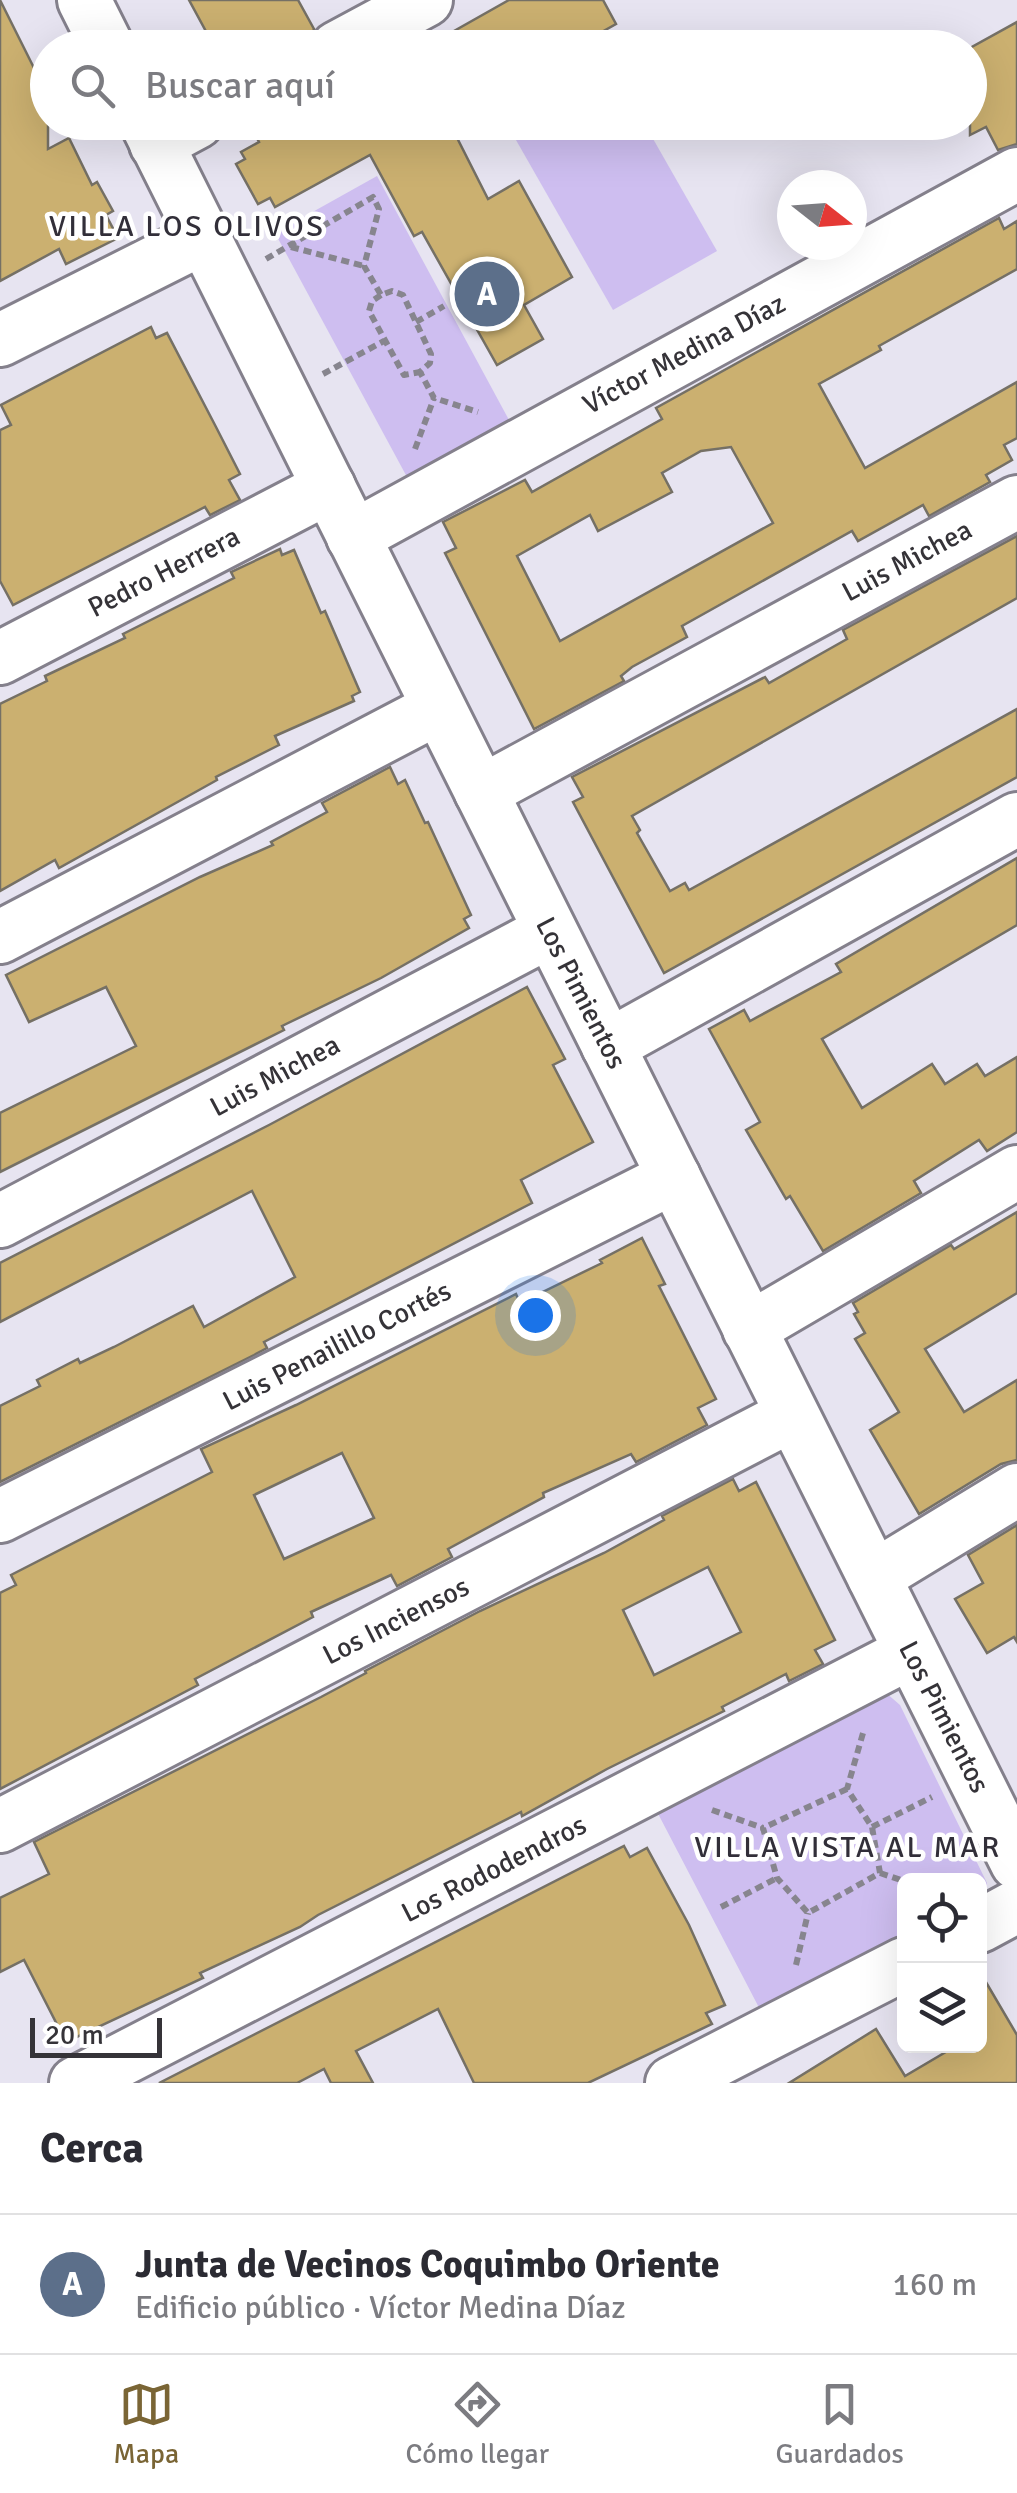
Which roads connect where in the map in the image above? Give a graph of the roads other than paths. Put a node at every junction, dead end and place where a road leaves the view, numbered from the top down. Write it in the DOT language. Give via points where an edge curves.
graph roads {
  1 [pos="84,0"];
  2 [pos="426,0"];
  3 [pos="99,30"];
  4 [pos="370,30"];
  5 [pos="170,140"];
  6 [pos="1017,174"];
  7 [pos="214,259"];
  8 [pos="0,340"];
  9 [pos="328,487"];
  10 [pos="1017,502"];
  11 [pos="353,537"];
  12 [pos="0,658"];
  13 [pos="438,708"];
  14 [pos="480,792"];
  15 [pos="1017,819"];
  16 [pos="550,930"];
  17 [pos="0,937"];
  18 [pos="608,1046"];
  19 [pos="1017,1172"];
  20 [pos="674,1177"];
  21 [pos="0,1221"];
  22 [pos="749,1329"];
  23 [pos="792,1415"];
  24 [pos="1017,1490"];
  25 [pos="0,1516"];
  26 [pos="874,1577"];
  27 [pos="897,1661"];
  28 [pos="0,1826"];
  29 [pos="1011,1835"];
  30 [pos="1017,1906"];
  31 [pos="987,1922"];
  32 [pos="897,1968"];
  33 [pos="76,2083"];
  34 [pos="672,2083"];
  1 -- 3 [label="street"];
  2 -- 4 [label="street"];
  5 -- 7 [label="street, Los Pimientos"];
  6 -- 11 [label="street, Víctor Medina Díaz"];
  7 -- 8 [label="street"];
  7 -- 9 [label="street, Los Pimientos"];
  9 -- 11 [label="street, Los Pimientos"];
  9 -- 12 [label="street, Pedro Herrera"];
  10 -- 14 [label="street, Luis Michea"];
  11 -- 13 [label="street, Los Pimientos"];
  13 -- 14 [label="street, Los Pimientos"];
  13 -- 17 [label="street"];
  14 -- 16 [label="street, Los Pimientos"];
  15 -- 18 [label="street"];
  16 -- 18 [label="street, Los Pimientos"];
  16 -- 21 [label="street, Luis Michea"];
  18 -- 20 [label="street, Los Pimientos"];
  19 -- 22 [label="street"];
  20 -- 22 [label="street, Los Pimientos"];
  20 -- 25 [label="street, Luis Penailillo Cortés"];
  22 -- 23 [label="street, Los Pimientos"];
  23 -- 26 [label="street, Los Pimientos"];
  23 -- 28 [label="street, Los Inciensos"];
  24 -- 26 [label="street"];
  26 -- 27 [label="street, Los Pimientos"];
  27 -- 29 [label="street, Los Pimientos"];
  27 -- 33 [label="street, Los Rododendros"];
  30 -- 31 [label="street"];
  32 -- 34 [label="street"];
}
